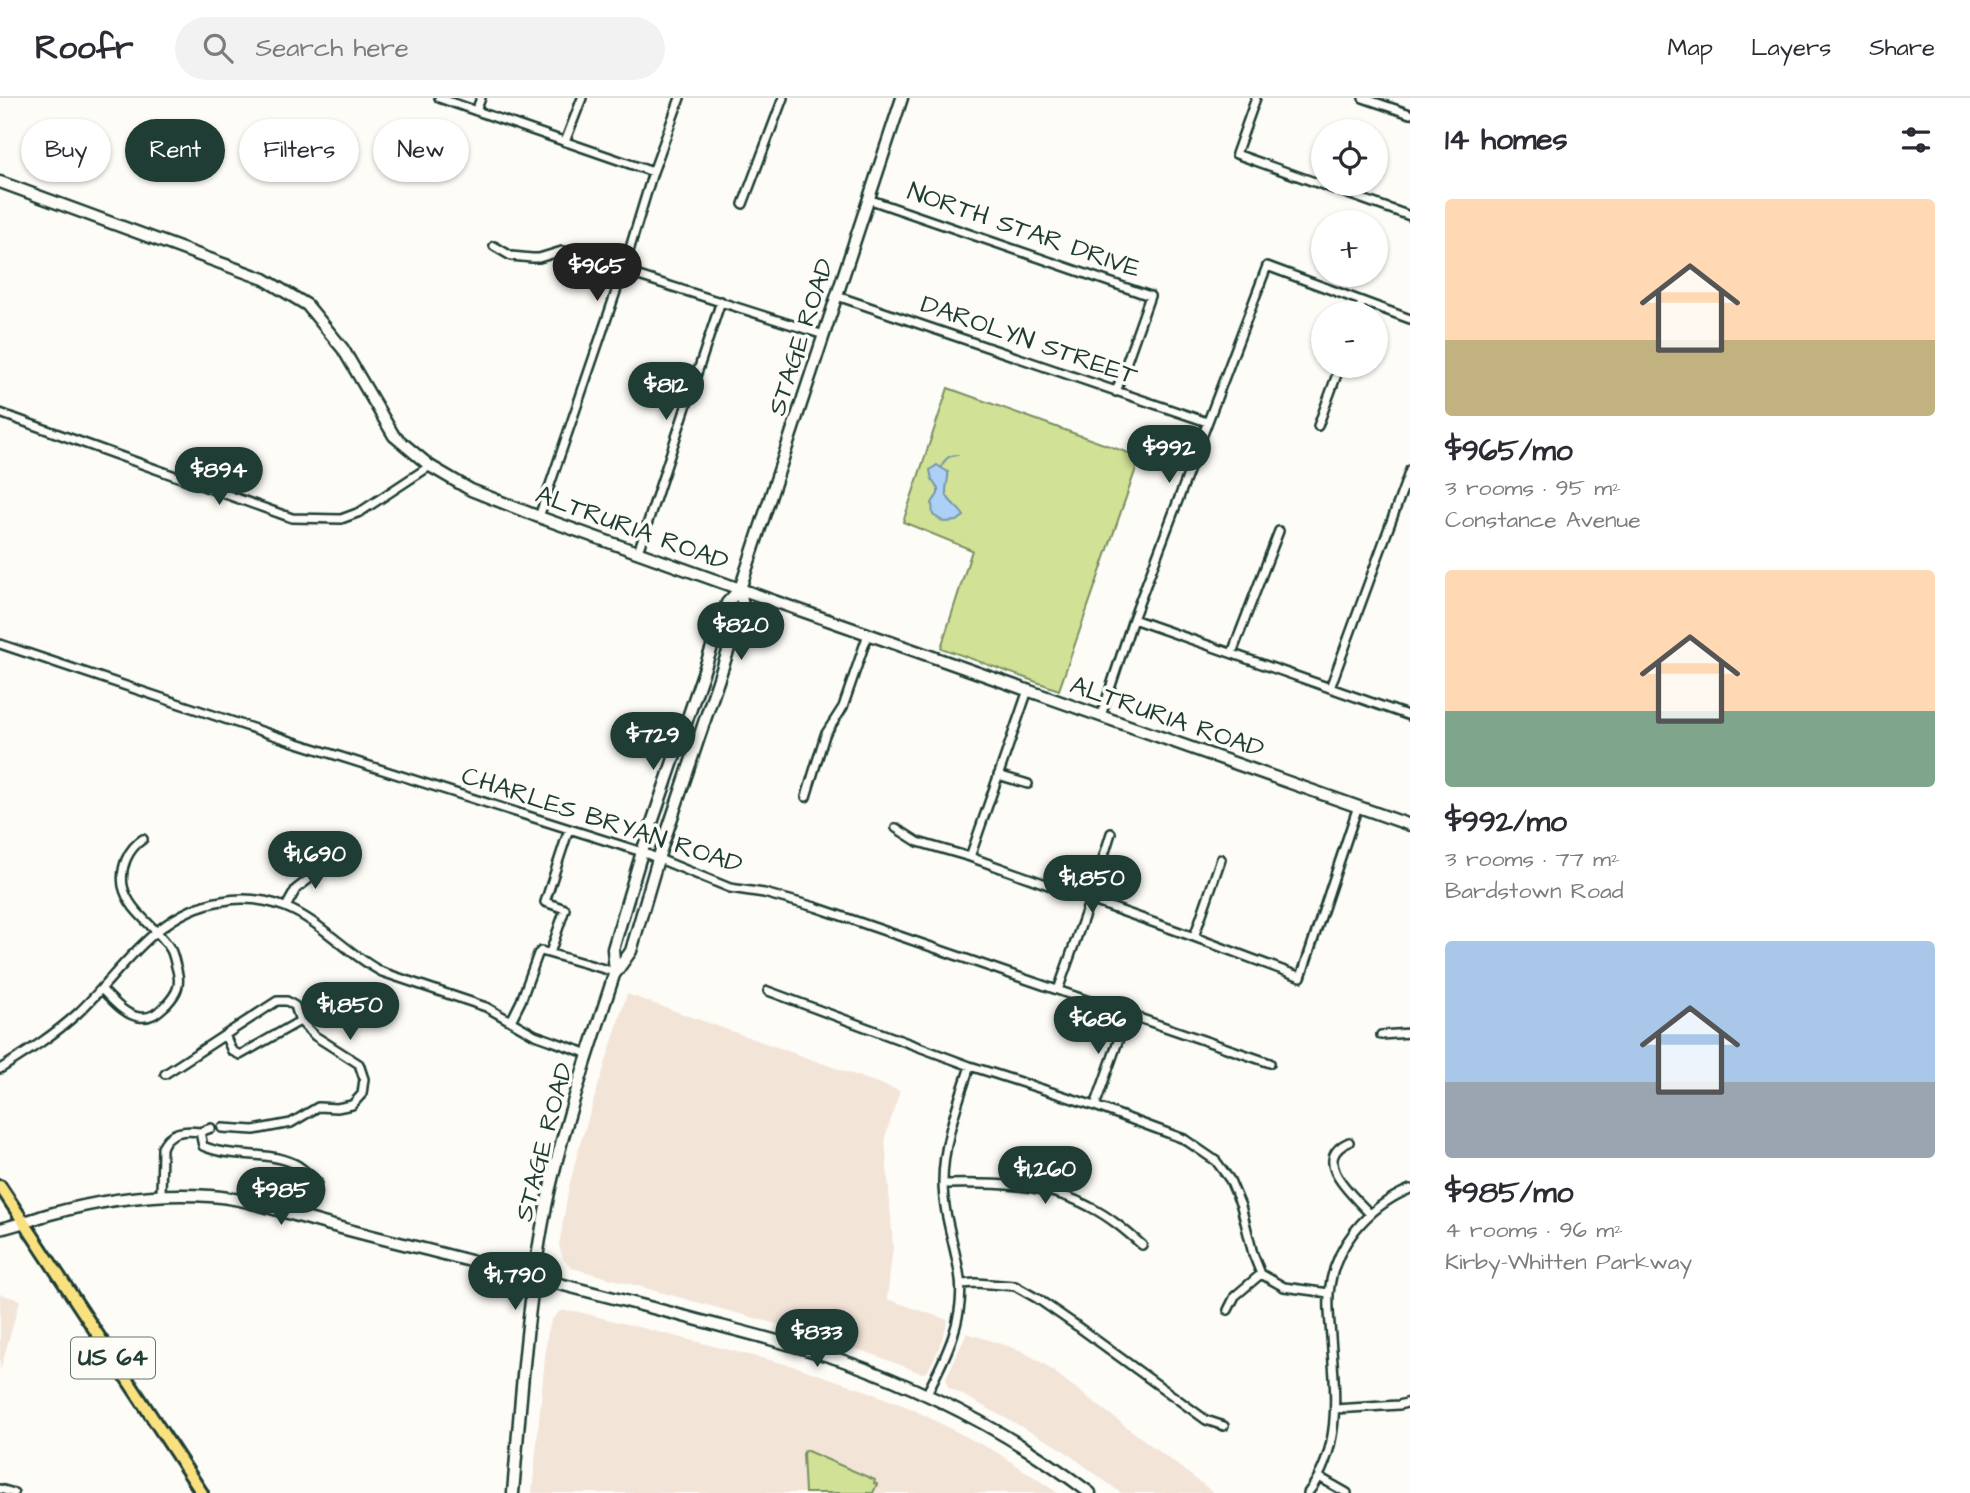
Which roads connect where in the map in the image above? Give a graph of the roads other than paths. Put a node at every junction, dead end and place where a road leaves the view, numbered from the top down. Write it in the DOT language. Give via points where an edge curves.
graph roads {
  1 [pos="439,98"];
  2 [pos="481,98"];
  3 [pos="582,98"];
  4 [pos="680,98"];
  5 [pos="783,98"];
  6 [pos="890,98"];
  7 [pos="1256,98"];
  8 [pos="1363,98"];
  9 [pos="901,100"];
  10 [pos="476,111"];
  11 [pos="1410,114"];
  12 [pos="565,142"];
  13 [pos="653,172"];
  14 [pos="0,182"];
  15 [pos="868,199"];
  16 [pos="743,205"];
  17 [pos="1410,216"];
  18 [pos="494,246"];
  19 [pos="623,271"];
  20 [pos="837,296"];
  21 [pos="721,301"];
  22 [pos="1359,301"];
  23 [pos="1388,311"];
  24 [pos="1410,319"];
  25 [pos="824,335"];
  26 [pos="1336,378"];
  27 [pos="1116,391"];
  28 [pos="0,413"];
  29 [pos="1207,422"];
  30 [pos="1318,426"];
  31 [pos="430,466"];
  32 [pos="1410,470"];
  33 [pos="539,517"];
  34 [pos="1279,531"];
  35 [pos="638,552"];
  36 [pos="740,589"];
  37 [pos="1133,619"];
  38 [pos="868,634"];
  39 [pos="0,644"];
  40 [pos="1232,653"];
  41 [pos="1329,688"];
  42 [pos="1028,690"];
  43 [pos="1101,716"];
  44 [pos="1410,716"];
  45 [pos="685,726"];
  46 [pos="702,732"];
  47 [pos="998,775"];
  48 [pos="1028,784"];
  49 [pos="806,796"];
  50 [pos="1358,806"];
  51 [pos="1410,824"];
  52 [pos="896,828"];
  53 [pos="569,830"];
  54 [pos="1111,833"];
  55 [pos="143,839"];
  56 [pos="642,852"];
  57 [pos="970,857"];
  58 [pos="658,859"];
  59 [pos="1221,859"];
  60 [pos="320,864"];
  61 [pos="1090,900"];
  62 [pos="286,907"];
  63 [pos="156,931"];
  64 [pos="1194,937"];
  65 [pos="550,953"];
  66 [pos="615,972"];
  67 [pos="101,989"];
  68 [pos="1058,990"];
  69 [pos="768,991"];
  70 [pos="1127,1016"];
  71 [pos="300,1021"];
  72 [pos="511,1021"];
  73 [pos="1410,1033"];
  74 [pos="225,1035"];
  75 [pos="1381,1035"];
  76 [pos="589,1054"];
  77 [pos="1270,1063"];
  78 [pos="970,1066"];
  79 [pos="0,1069"];
  80 [pos="165,1074"];
  81 [pos="1095,1106"];
  82 [pos="211,1128"];
  83 [pos="222,1128"];
  84 [pos="200,1132"];
  85 [pos="1349,1142"];
  86 [pos="1233,1164"];
  87 [pos="1224,1170"];
  88 [pos="943,1184"];
  89 [pos="0,1186"];
  90 [pos="1410,1189"];
  91 [pos="161,1196"];
  92 [pos="1370,1214"];
  93 [pos="304,1218"];
  94 [pos="24,1224"];
  95 [pos="0,1229"];
  96 [pos="1142,1245"];
  97 [pos="1261,1274"];
  98 [pos="534,1276"];
  99 [pos="961,1284"];
  100 [pos="1329,1293"];
  101 [pos="1228,1310"];
  102 [pos="926,1395"];
  103 [pos="1410,1402"];
  104 [pos="1335,1409"];
  105 [pos="1224,1426"];
  106 [pos="1319,1477"];
  107 [pos="0,1489"];
  108 [pos="15,1493"];
  109 [pos="202,1493"];
  110 [pos="513,1493"];
  111 [pos="1090,1493"];
  112 [pos="1308,1493"];
  113 [pos="1347,1493"];
  1 -- 10 [label="street"];
  2 -- 10 [label="street"];
  3 -- 12 [label="street"];
  4 -- 13 [label="street"];
  5 -- 16 [label="street"];
  6 -- 9 [label="street"];
  7 -- 17 [label="street" via="1236,154"];
  8 -- 11 [label="street"];
  9 -- 15 [label="main road, STAGE ROAD"];
  10 -- 12 [label="street"];
  12 -- 13 [label="street"];
  13 -- 19 [label="street"];
  14 -- 31 [label="main road, ALTRURIA ROAD" via="264,279 307,305 343,349 394,436"];
  15 -- 20 [label="main road, STAGE ROAD"];
  15 -- 27 [label="street, NORTH STAR DRIVE" via="1150,296"];
  18 -- 19 [label="street" via="511,256 539,258 562,251 586,255"];
  19 -- 21 [label="street"];
  19 -- 33 [label="street"];
  20 -- 25 [label="main road, STAGE ROAD"];
  20 -- 27 [label="street, DAROLYN STREET"];
  21 -- 25 [label="street"];
  21 -- 35 [label="street"];
  22 -- 29 [label="street" via="1267,265"];
  23 -- 24 [label="street"];
  25 -- 36 [label="main road, STAGE ROAD"];
  26 -- 30 [label="street"];
  27 -- 29 [label="street, DAROLYN STREET"];
  28 -- 31 [label="street" via="292,518 341,519 360,512"];
  29 -- 37 [label="street"];
  31 -- 33 [label="main road, ALTRURIA ROAD" via="471,490"];
  32 -- 41 [label="street"];
  33 -- 35 [label="main road, ALTRURIA ROAD"];
  34 -- 40 [label="street"];
  35 -- 36 [label="main road, ALTRURIA ROAD"];
  36 -- 38 [label="main road, ALTRURIA ROAD"];
  36 -- 45 [label="main road, STAGE ROAD" via="727,603"];
  36 -- 46 [label="main road, STAGE ROAD" via="743,607"];
  37 -- 40 [label="street"];
  37 -- 43 [label="street"];
  38 -- 42 [label="main road, ALTRURIA ROAD"];
  38 -- 49 [label="street" via="842,707 825,735"];
  39 -- 53 [label="street, CHARLES BRYAN ROAD"];
  40 -- 41 [label="street"];
  41 -- 44 [label="street"];
  42 -- 43 [label="main road, ALTRURIA ROAD"];
  42 -- 47 [label="street"];
  43 -- 50 [label="main road, ALTRURIA ROAD"];
  45 -- 46 [label="main road"];
  45 -- 56 [label="main road, STAGE ROAD"];
  46 -- 58 [label="main road, STAGE ROAD"];
  47 -- 48 [label="street"];
  47 -- 57 [label="street"];
  50 -- 51 [label="main road, ALTRURIA ROAD"];
  50 -- 64 [label="street" via="1301,977"];
  52 -- 57 [label="street" via="918,842"];
  53 -- 56 [label="street, CHARLES BRYAN ROAD"];
  53 -- 65 [label="street" via="545,902 565,909"];
  54 -- 61 [label="street"];
  55 -- 63 [label="street" via="132,846 127,857 123,886"];
  56 -- 58 [label="street, CHARLES BRYAN ROAD"];
  56 -- 66 [label="main road, STAGE ROAD" via="613,949"];
  57 -- 61 [label="street"];
  58 -- 66 [label="main road, STAGE ROAD" via="631,951"];
  58 -- 68 [label="street, CHARLES BRYAN ROAD" via="730,888 815,907"];
  59 -- 64 [label="street"];
  60 -- 62 [label="street"];
  61 -- 64 [label="street"];
  61 -- 68 [label="street"];
  62 -- 63 [label="street" via="246,899 212,902 172,918"];
  62 -- 72 [label="street" via="382,972 474,1003"];
  63 -- 67 [label="street"];
  63 -- 67 [label="street" via="172,952 179,979 173,997 156,1014 141,1017 126,1012"];
  65 -- 66 [label="street"];
  65 -- 72 [label="street" via="538,954"];
  66 -- 76 [label="main road, STAGE ROAD"];
  67 -- 79 [label="street" via="55,1034"];
  68 -- 70 [label="street, CHARLES BRYAN ROAD"];
  69 -- 78 [label="street"];
  70 -- 77 [label="street, CHARLES BRYAN ROAD"];
  70 -- 81 [label="street"];
  71 -- 74 [label="street" via="240,1055 232,1051"];
  71 -- 74 [label="street" via="295,1006 277,1001"];
  71 -- 83 [label="street" via="359,1064 362,1094 352,1105 317,1107 291,1123 254,1130"];
  72 -- 76 [label="street" via="542,1038"];
  73 -- 75 [label="street"];
  74 -- 80 [label="street"];
  76 -- 98 [label="main road, STAGE ROAD" via="550,1189"];
  78 -- 81 [label="street"];
  78 -- 88 [label="street" via="954,1117"];
  81 -- 87 [label="street" via="1184,1139"];
  82 -- 84 [label="street"];
  84 -- 91 [label="street" via="187,1130 165,1141"];
  84 -- 93 [label="street" via="203,1146 214,1151 276,1157 298,1165 317,1182"];
  85 -- 92 [label="street" via="1337,1151 1333,1171"];
  86 -- 87 [label="street"];
  87 -- 97 [label="street" via="1241,1206"];
  88 -- 96 [label="street" via="985,1183 1060,1195 1090,1206"];
  88 -- 99 [label="street"];
  89 -- 94 [label="main road, US 64"];
  90 -- 92 [label="street"];
  91 -- 93 [label="main road" via="245,1200"];
  91 -- 94 [label="main road" via="49,1214"];
  92 -- 100 [label="street" via="1340,1253"];
  93 -- 98 [label="main road"];
  94 -- 95 [label="main road"];
  94 -- 109 [label="main road, US 64"];
  97 -- 100 [label="street" via="1284,1287"];
  97 -- 101 [label="street" via="1235,1296"];
  98 -- 102 [label="main road" via="795,1346"];
  98 -- 110 [label="main road, STAGE ROAD"];
  99 -- 102 [label="street" via="951,1342"];
  99 -- 105 [label="street" via="1015,1286 1206,1420"];
  100 -- 104 [label="street"];
  102 -- 111 [label="main road" via="1012,1441"];
  103 -- 104 [label="street"];
  104 -- 106 [label="street" via="1331,1448"];
  106 -- 112 [label="street"];
  106 -- 113 [label="street"];
  107 -- 108 [label="street"];
}
